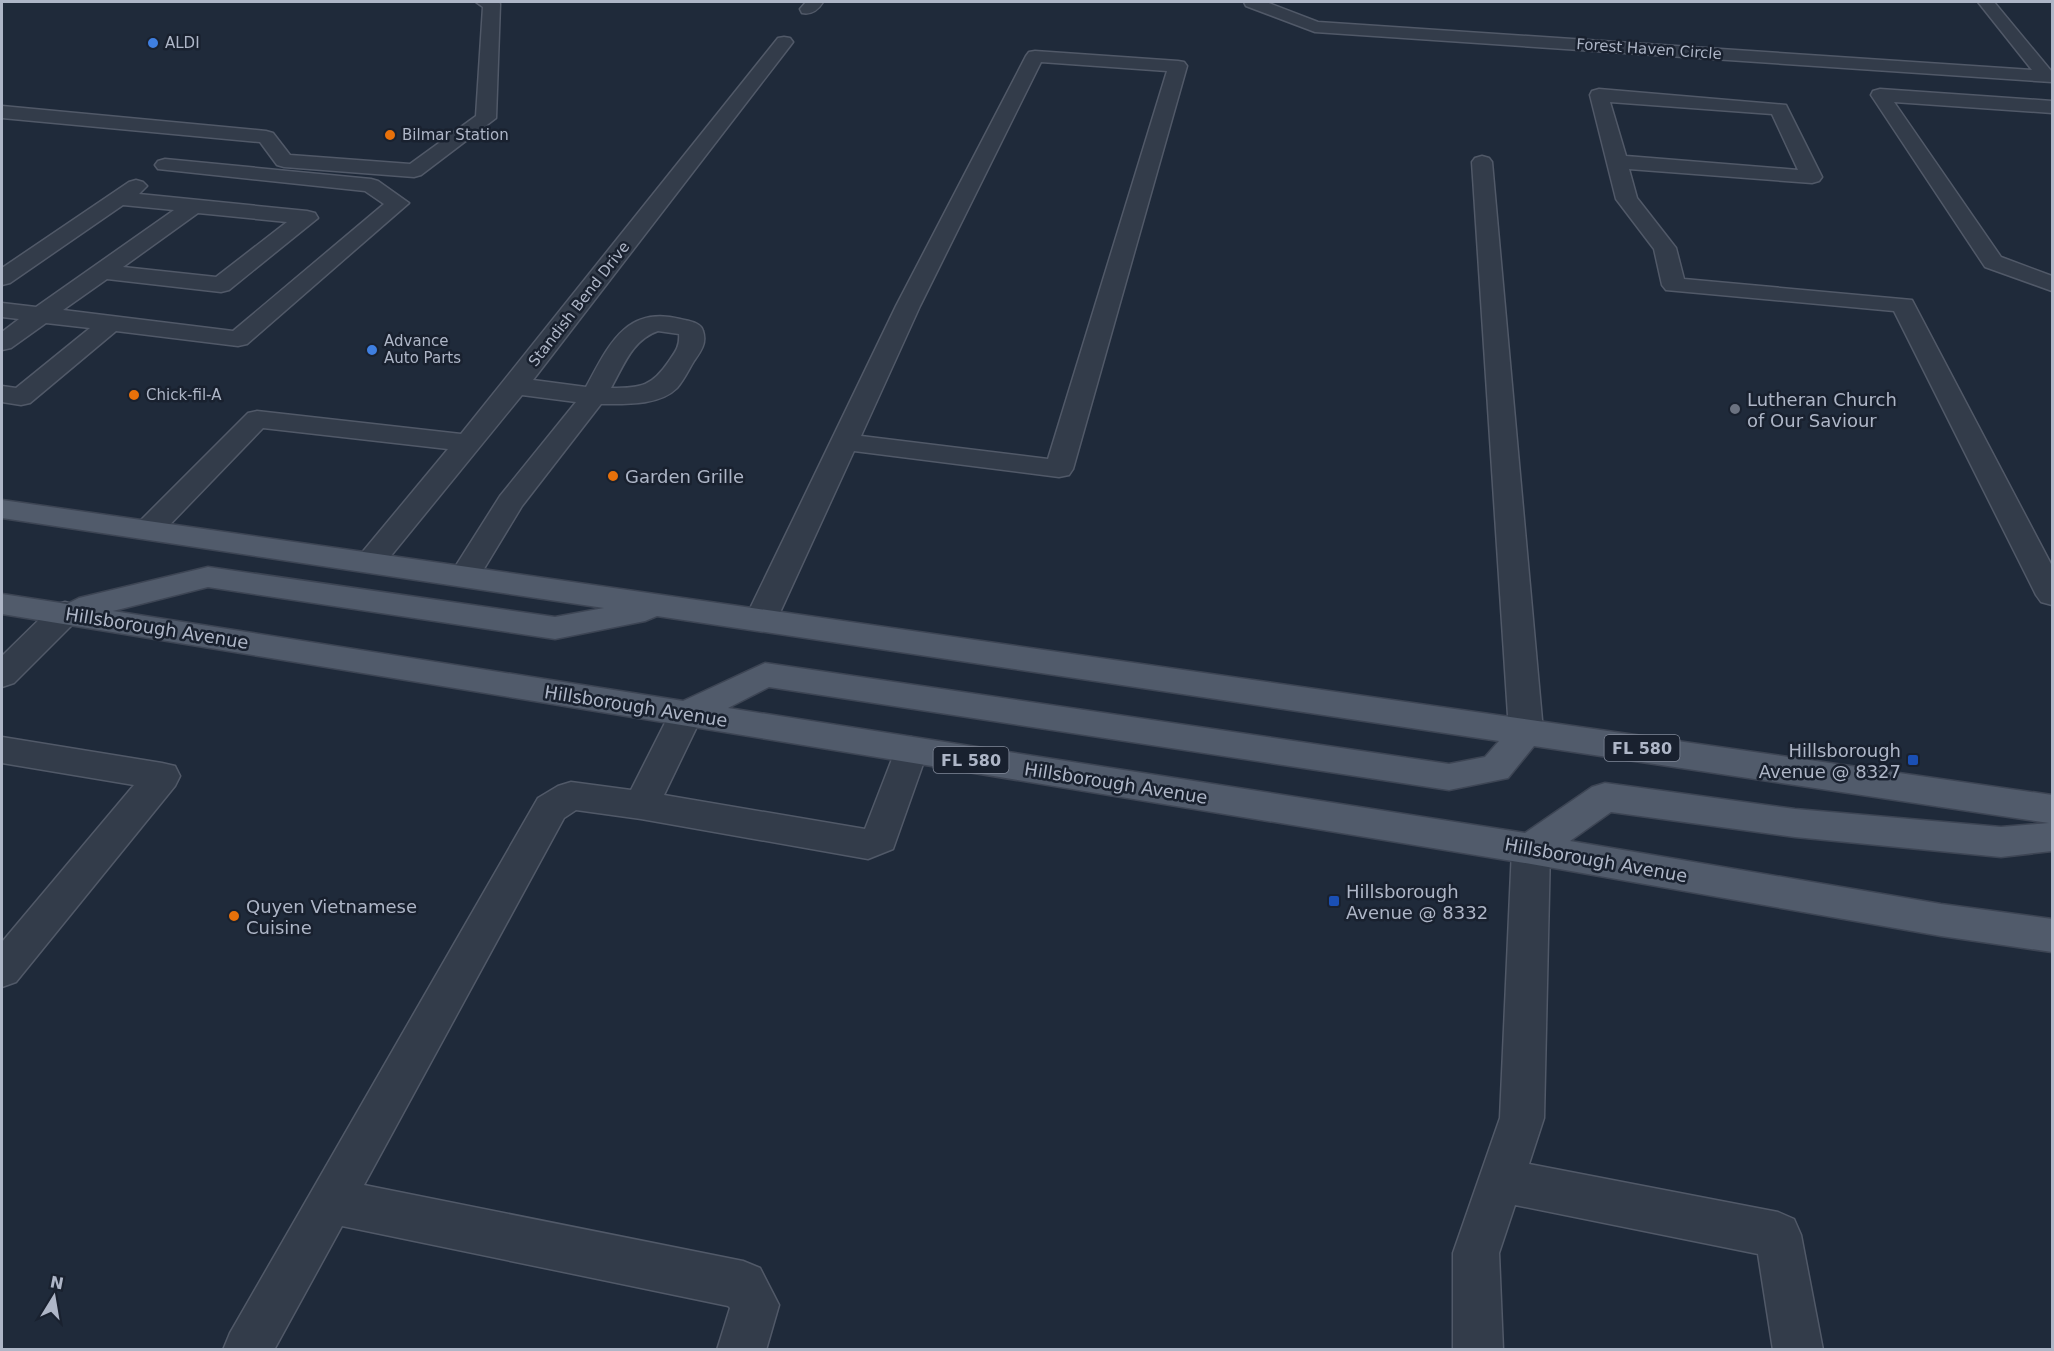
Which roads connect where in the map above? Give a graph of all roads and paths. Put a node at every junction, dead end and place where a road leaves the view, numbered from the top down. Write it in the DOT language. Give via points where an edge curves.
graph roads {
  1 [pos="484,2"];
  2 [pos="1251,2"];
  3 [pos="1986,2"];
  4 [pos="784,42"];
  5 [pos="2049,77"];
  6 [pos="2052,107"];
  7 [pos="2,112"];
  8 [pos="214,132"];
  9 [pos="1482,162"];
  10 [pos="1617,162"];
  11 [pos="165,165"];
  12 [pos="119,198"];
  13 [pos="194,206"];
  14 [pos="102,271"];
  15 [pos="2,278"];
  16 [pos="2052,284"];
  17 [pos="2,310"];
  18 [pos="39,315"];
  19 [pos="110,324"];
  20 [pos="2,343"];
  21 [pos="515,386"];
  22 [pos="2,394"];
  23 [pos="844,442"];
  24 [pos="469,443"];
  25 [pos="2,509"];
  26 [pos="148,530"];
  27 [pos="370,561"];
  28 [pos="465,575"];
  29 [pos="2052,595"];
  30 [pos="2,604"];
  31 [pos="668,605"];
  32 [pos="65,613"];
  33 [pos="761,619"];
  34 [pos="2,675"];
  35 [pos="686,714"];
  36 [pos="1526,731"];
  37 [pos="2,750"];
  38 [pos="911,750"];
  39 [pos="641,806"];
  40 [pos="2052,809"];
  41 [pos="2052,837"];
  42 [pos="1531,849"];
  43 [pos="2052,936"];
  44 [pos="2,970"];
  45 [pos="1500,1180"];
  46 [pos="332,1201"];
  47 [pos="247,1350"];
  48 [pos="741,1350"];
  49 [pos="1478,1350"];
  50 [pos="1798,1350"];
  1 -- 8 [label="street" via="492,4 486,118 419,170 284,160 266,137"];
  2 -- 5 [label="street, Forest Haven Circle" via="1315,27"];
  3 -- 5 [label="street"];
  4 -- 21 [label="street, Standish Bend Drive"];
  6 -- 16 [label="street" via="1880,95 1992,262"];
  7 -- 8 [label="street"];
  8 -- 11 [label="street"];
  9 -- 36 [label="street"];
  10 -- 10 [label="street" via="1599,95 1779,109 1812,177"];
  10 -- 29 [label="street" via="1627,199 1665,248 1674,285 1903,305"];
  11 -- 12 [label="street"];
  11 -- 19 [label="street" via="371,185 398,203 238,339"];
  12 -- 13 [label="street"];
  12 -- 15 [label="street"];
  13 -- 14 [label="street"];
  13 -- 14 [label="street" via="306,218 221,285"];
  14 -- 18 [label="street"];
  17 -- 18 [label="street"];
  18 -- 19 [label="street"];
  18 -- 20 [label="street"];
  19 -- 22 [label="street" via="21,397"];
  21 -- 24 [label="street, Standish Bend Drive"];
  21 -- 28 [label="street" via="594,396 510,502"];
  23 -- 23 [label="street" via="1035,56 1178,66 1059,470"];
  23 -- 33 [label="street"];
  24 -- 26 [label="street" via="257,418"];
  24 -- 27 [label="street, Standish Bend Drive"];
  25 -- 26 [label="main road, FL 580"];
  26 -- 27 [label="main road, FL 580"];
  27 -- 28 [label="main road, FL 580"];
  28 -- 31 [label="main road, FL 580"];
  30 -- 32 [label="main road, Hillsborough Avenue / FL 580"];
  31 -- 32 [label="main road" via="555,628 208,577"];
  31 -- 33 [label="main road, FL 580"];
  32 -- 34 [label="street"];
  32 -- 35 [label="main road, Hillsborough Avenue / FL 580"];
  33 -- 36 [label="main road, FL 580"];
  35 -- 36 [label="main road" via="765,675 1449,777 1496,769"];
  35 -- 38 [label="main road, Hillsborough Avenue / FL 580"];
  35 -- 39 [label="street"];
  36 -- 40 [label="main road, FL 580"];
  37 -- 44 [label="street" via="162,776"];
  38 -- 39 [label="street" via="880,839 868,844"];
  38 -- 42 [label="main road, Hillsborough Avenue / FL 580"];
  39 -- 46 [label="street" via="571,796 551,808"];
  41 -- 42 [label="main road" via="2001,842 1795,824 1605,797"];
  42 -- 43 [label="main road, Hillsborough Avenue / FL 580"];
  42 -- 45 [label="street" via="1522,1118"];
  45 -- 49 [label="street" via="1476,1253"];
  45 -- 50 [label="street" via="1778,1235"];
  46 -- 47 [label="street"];
  46 -- 48 [label="street" via="743,1285 755,1305"];
}
